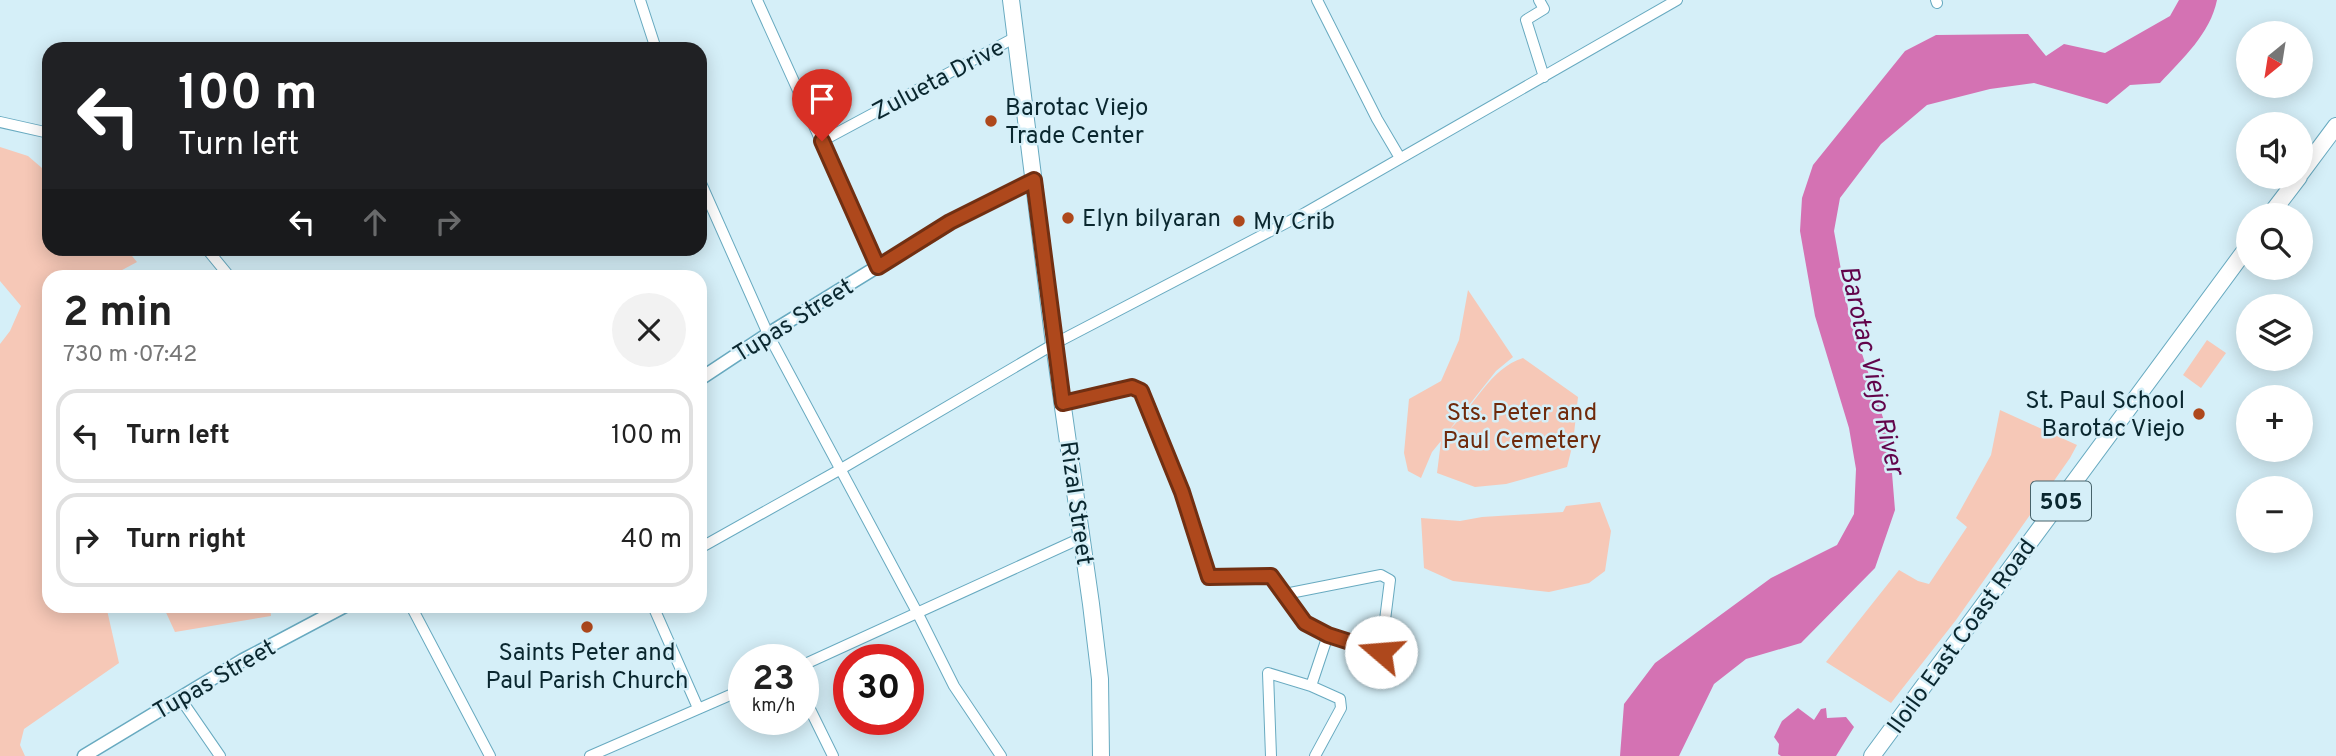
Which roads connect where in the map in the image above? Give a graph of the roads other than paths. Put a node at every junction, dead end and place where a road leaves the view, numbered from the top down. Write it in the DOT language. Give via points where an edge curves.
graph roads {
  1 [pos="640,0"];
  2 [pos="757,0"];
  3 [pos="1011,0"];
  4 [pos="1317,0"];
  5 [pos="1539,0"];
  6 [pos="1677,0"];
  7 [pos="1016,37"];
  8 [pos="654,42"];
  9 [pos="1544,77"];
  10 [pos="0,122"];
  11 [pos="2335,128"];
  12 [pos="42,131"];
  13 [pos="822,141"];
  14 [pos="2313,158"];
  15 [pos="1400,159"];
  16 [pos="1034,180"];
  17 [pos="707,197"];
  18 [pos="213,256"];
  19 [pos="2236,263"];
  20 [pos="878,267"];
  21 [pos="224,270"];
  22 [pos="768,334"];
  23 [pos="1054,344"];
  24 [pos="707,374"];
  25 [pos="1063,403"];
  26 [pos="841,469"];
  27 [pos="1081,538"];
  28 [pos="707,544"];
  29 [pos="1285,594"];
  30 [pos="332,613"];
  31 [pos="415,613"];
  32 [pos="656,613"];
  33 [pos="918,614"];
  34 [pos="1328,635"];
  35 [pos="819,658"];
  36 [pos="1311,686"];
  37 [pos="728,696"];
  38 [pos="180,698"];
  39 [pos="698,708"];
  40 [pos="819,726"];
  41 [pos="85,756"];
  42 [pos="220,756"];
  43 [pos="490,756"];
  44 [pos="590,756"];
  45 [pos="834,756"];
  46 [pos="1001,756"];
  47 [pos="1101,756"];
  48 [pos="1271,756"];
  49 [pos="1315,756"];
  50 [pos="1872,756"];
  1 -- 8 [label="street"];
  2 -- 13 [label="street"];
  3 -- 7 [label="main road, Rizal Street"];
  4 -- 15 [label="street"];
  5 -- 9 [label="street" via="1544,9 1526,20"];
  6 -- 9 [label="street"];
  7 -- 13 [label="street, Zulueta Drive"];
  7 -- 16 [label="main road, Rizal Street"];
  9 -- 15 [label="street"];
  10 -- 12 [label="street"];
  11 -- 14 [label="main road"];
  13 -- 20 [label="street"];
  15 -- 23 [label="street"];
  16 -- 20 [label="street, Tupas Street" via="950,222"];
  16 -- 23 [label="main road, Rizal Street"];
  17 -- 22 [label="street"];
  18 -- 21 [label="street"];
  19 -- 50 [label="main road, Iloilo East Coast Road / 505"];
  20 -- 22 [label="street, Tupas Street"];
  22 -- 24 [label="street, Tupas Street"];
  22 -- 26 [label="street"];
  23 -- 25 [label="main road, Rizal Street"];
  23 -- 26 [label="street"];
  25 -- 27 [label="main road, Rizal Street"];
  25 -- 29 [label="street" via="1132,387 1141,391 1182,492 1209,577 1271,576"];
  26 -- 28 [label="street"];
  26 -- 33 [label="street"];
  27 -- 33 [label="street"];
  27 -- 47 [label="main road, Rizal Street" via="1100,679"];
  29 -- 34 [label="street" via="1305,623"];
  29 -- 34 [label="street" via="1381,575 1390,579 1381,652"];
  30 -- 38 [label="street, Tupas Street"];
  31 -- 43 [label="street"];
  32 -- 39 [label="street"];
  33 -- 35 [label="street"];
  33 -- 46 [label="street" via="954,686"];
  34 -- 36 [label="street"];
  36 -- 48 [label="street" via="1268,673"];
  36 -- 49 [label="street" via="1340,699 1341,708"];
  37 -- 39 [label="street"];
  38 -- 41 [label="street, Tupas Street"];
  38 -- 42 [label="street"];
  39 -- 44 [label="street"];
  40 -- 45 [label="street"];
}
